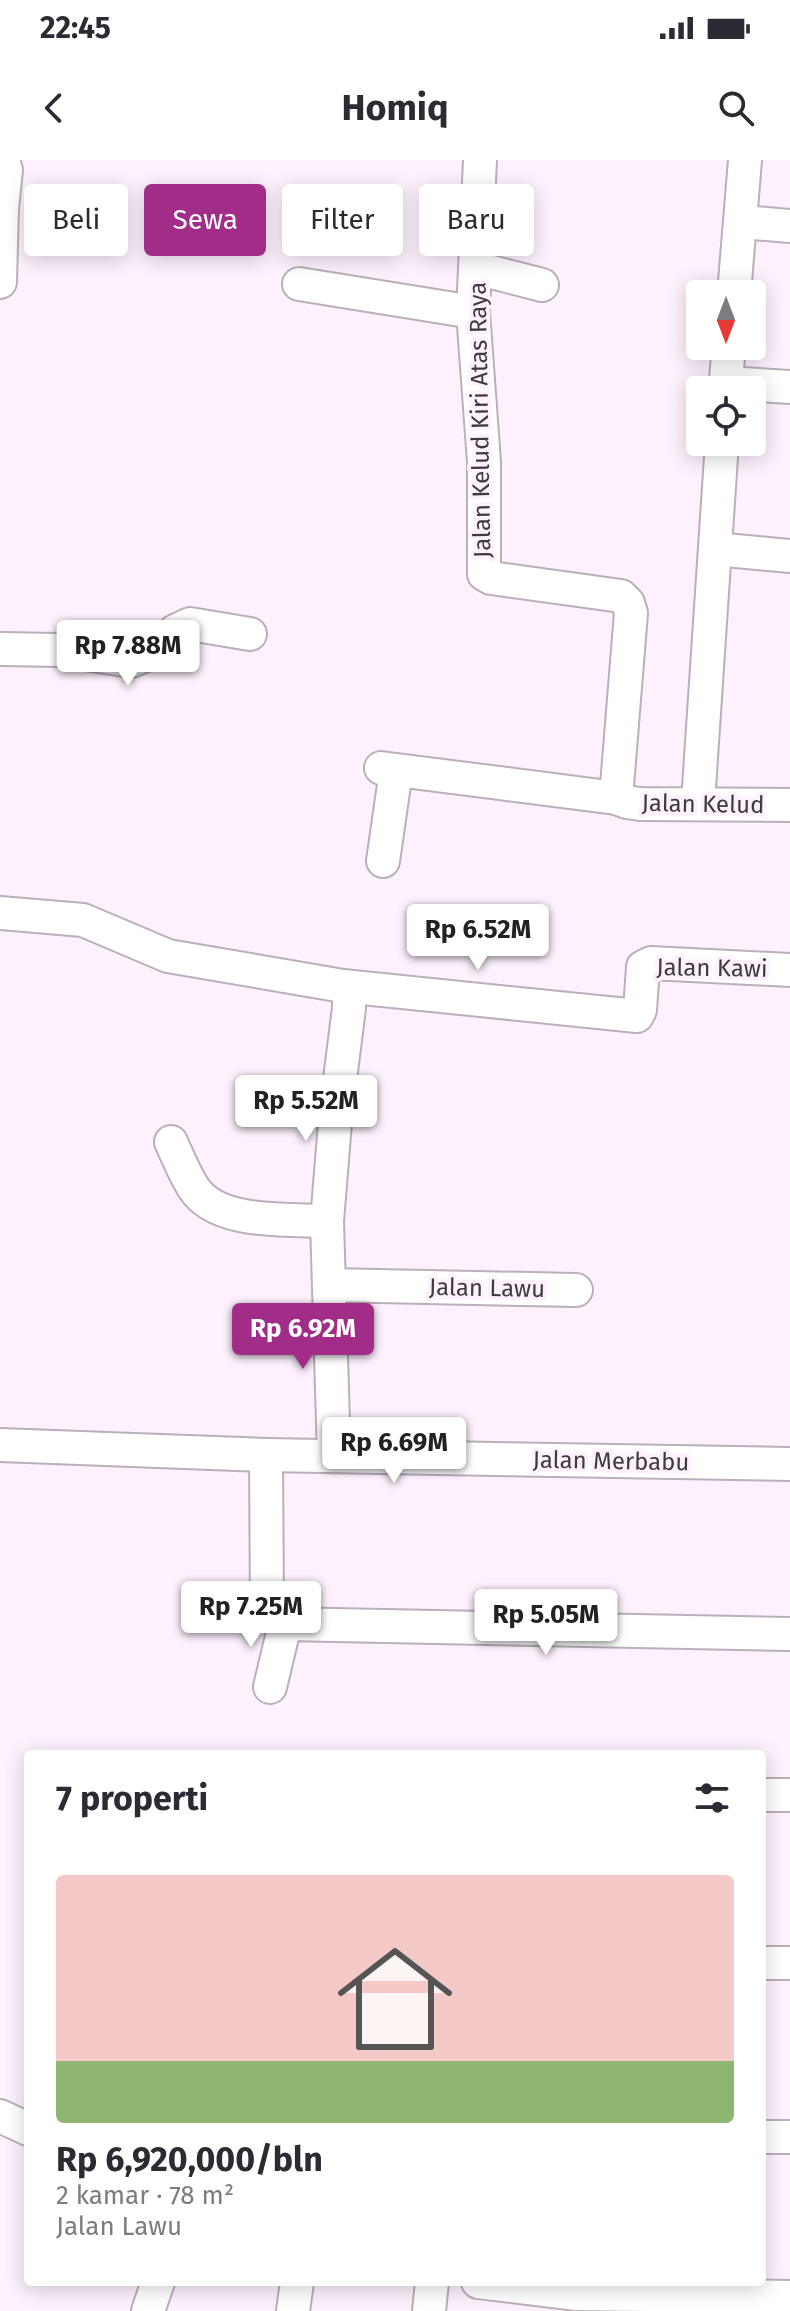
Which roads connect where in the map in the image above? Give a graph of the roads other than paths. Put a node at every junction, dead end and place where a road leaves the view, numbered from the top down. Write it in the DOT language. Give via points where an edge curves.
graph roads {
  1 [pos="3,160"];
  2 [pos="480,160"];
  3 [pos="745,160"];
  4 [pos="742,222"];
  5 [pos="790,226"];
  6 [pos="476,268"];
  7 [pos="736,280"];
  8 [pos="0,282"];
  9 [pos="299,284"];
  10 [pos="542,285"];
  11 [pos="473,312"];
  12 [pos="766,387"];
  13 [pos="790,387"];
  14 [pos="721,456"];
  15 [pos="715,549"];
  16 [pos="790,556"];
  17 [pos="250,634"];
  18 [pos="0,649"];
  19 [pos="616,798"];
  20 [pos="698,803"];
  21 [pos="790,805"];
  22 [pos="383,861"];
  23 [pos="0,913"];
  24 [pos="790,970"];
  25 [pos="343,986"];
  26 [pos="171,1142"];
  27 [pos="327,1221"];
  28 [pos="329,1285"];
  29 [pos="576,1290"];
  30 [pos="0,1445"];
  31 [pos="266,1455"];
  32 [pos="334,1456"];
  33 [pos="790,1464"];
  34 [pos="285,1624"];
  35 [pos="790,1634"];
  36 [pos="270,1687"];
  37 [pos="766,1795"];
  38 [pos="790,1795"];
  39 [pos="766,1963"];
  40 [pos="790,1963"];
  41 [pos="0,2116"];
  42 [pos="24,2127"];
  43 [pos="766,2137"];
  44 [pos="790,2137"];
  45 [pos="157,2286"];
  46 [pos="296,2286"];
  47 [pos="432,2286"];
  48 [pos="545,2286"];
  49 [pos="578,2288"];
  50 [pos="790,2297"];
  51 [pos="148,2311"];
  52 [pos="293,2311"];
  53 [pos="429,2311"];
  1 -- 8 [label="street"];
  2 -- 6 [label="street, Jalan Kelud Kiri Atas Raya"];
  3 -- 4 [label="street"];
  4 -- 5 [label="street"];
  4 -- 7 [label="street"];
  6 -- 10 [label="street"];
  6 -- 11 [label="street, Jalan Kelud Kiri Atas Raya"];
  9 -- 11 [label="street"];
  11 -- 19 [label="street, Jalan Kelud Kiri Atas Raya" via="484,462 484,574 621,596 631,613"];
  12 -- 13 [label="street"];
  14 -- 15 [label="street"];
  15 -- 16 [label="street"];
  15 -- 20 [label="street"];
  17 -- 18 [label="street" via="190,624 175,631 158,650 131,661 60,650"];
  19 -- 20 [label="street, Jalan Kelud" via="640,804"];
  19 -- 22 [label="street, Jalan Kelud" via="389,770"];
  20 -- 21 [label="street, Jalan Kelud"];
  23 -- 25 [label="street" via="83,920 168,956"];
  24 -- 25 [label="street, Jalan Kawi" via="651,963 643,967 637,1016"];
  25 -- 27 [label="street" via="349,1008"];
  26 -- 27 [label="street" via="194,1189 213,1207 244,1216"];
  27 -- 28 [label="street"];
  28 -- 29 [label="street, Jalan Lawu"];
  28 -- 32 [label="street"];
  30 -- 31 [label="street, Jalan Merbabu"];
  31 -- 32 [label="street, Jalan Merbabu"];
  31 -- 34 [label="street" via="267,1610"];
  32 -- 33 [label="street, Jalan Merbabu"];
  34 -- 35 [label="street"];
  34 -- 36 [label="street"];
  37 -- 38 [label="street"];
  39 -- 40 [label="street"];
  41 -- 42 [label="street"];
  43 -- 44 [label="street"];
  45 -- 51 [label="street"];
  46 -- 52 [label="street"];
  47 -- 53 [label="street"];
  48 -- 49 [label="street"];
  49 -- 50 [label="street"];
}
